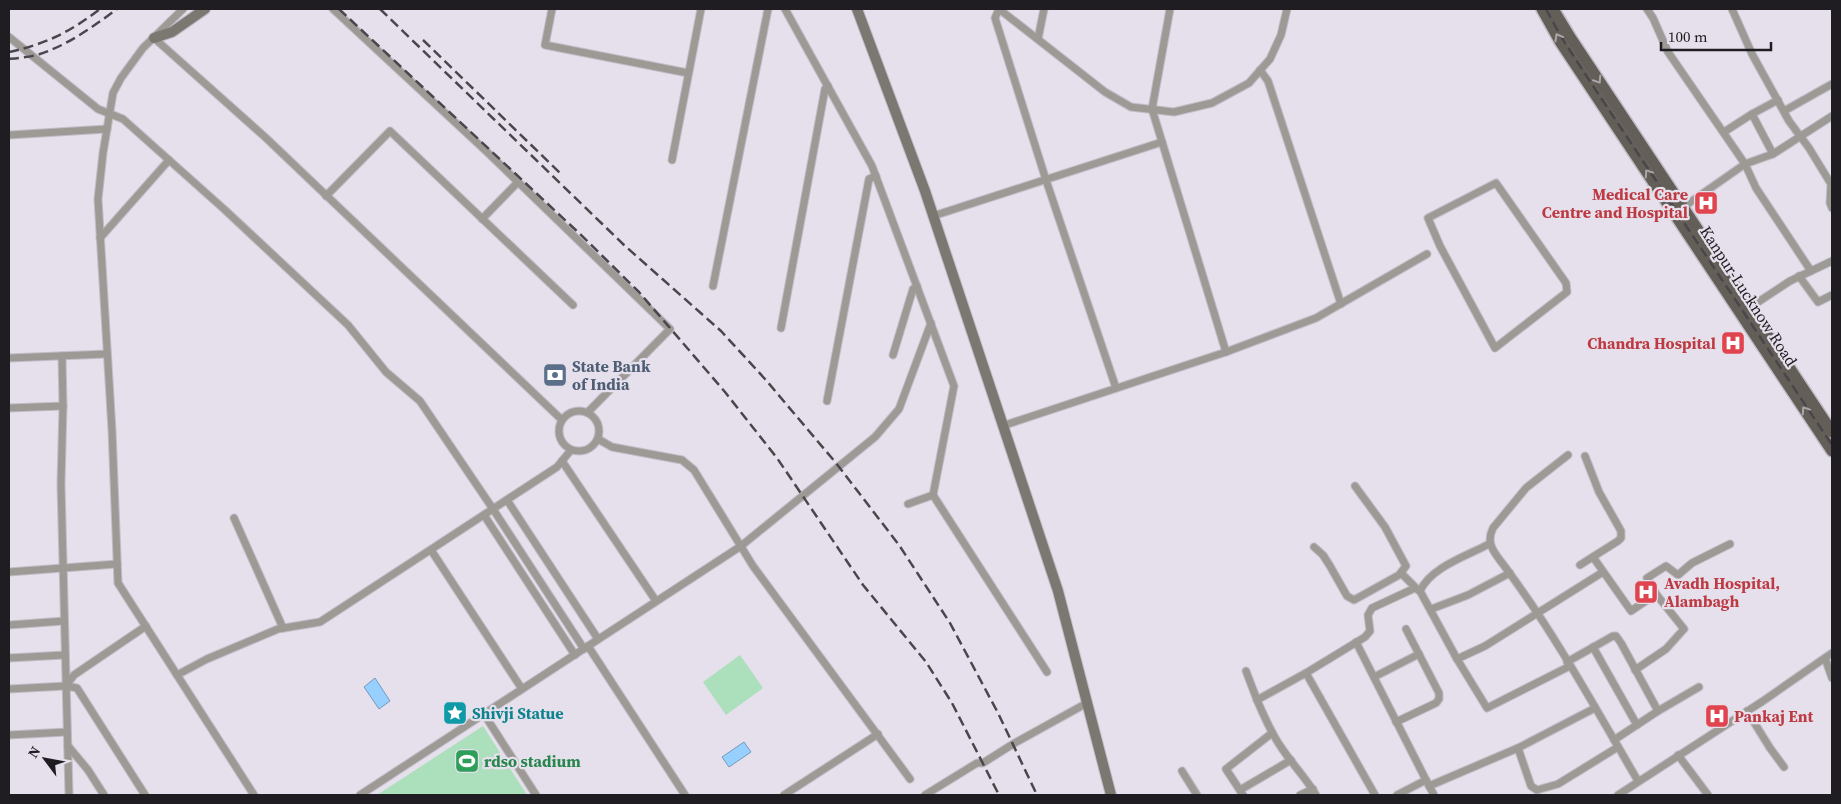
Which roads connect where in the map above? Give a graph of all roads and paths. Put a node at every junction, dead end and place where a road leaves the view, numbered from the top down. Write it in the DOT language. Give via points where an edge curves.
graph roads {
  1 [pos="183,9"];
  2 [pos="205,9"];
  3 [pos="333,9"];
  4 [pos="552,9"];
  5 [pos="701,9"];
  6 [pos="768,9"];
  7 [pos="785,9"];
  8 [pos="857,9"];
  9 [pos="999,9"];
  10 [pos="1044,9"];
  11 [pos="1170,9"];
  12 [pos="1287,9"];
  13 [pos="1542,9"];
  14 [pos="1553,9"];
  15 [pos="1647,9"];
  16 [pos="1732,9"];
  17 [pos="9,36"];
  18 [pos="154,38"];
  19 [pos="1038,39"];
  20 [pos="1260,70"];
  21 [pos="688,74"];
  22 [pos="1832,84"];
  23 [pos="828,86"];
  24 [pos="1778,100"];
  25 [pos="1152,109"];
  26 [pos="1784,111"];
  27 [pos="1752,114"];
  28 [pos="109,115"];
  29 [pos="1832,116"];
  30 [pos="107,129"];
  31 [pos="1724,132"];
  32 [pos="9,135"];
  33 [pos="1801,137"];
  34 [pos="1630,138"];
  35 [pos="1162,142"];
  36 [pos="1773,154"];
  37 [pos="169,160"];
  38 [pos="672,160"];
  39 [pos="1745,164"];
  40 [pos="876,176"];
  41 [pos="1046,180"];
  42 [pos="518,182"];
  43 [pos="326,196"];
  44 [pos="1682,208"];
  45 [pos="1832,208"];
  46 [pos="933,216"];
  47 [pos="482,219"];
  48 [pos="100,238"];
  49 [pos="1427,254"];
  50 [pos="1832,262"];
  51 [pos="1810,271"];
  52 [pos="1799,276"];
  53 [pos="1566,283"];
  54 [pos="713,286"];
  55 [pos="917,286"];
  56 [pos="1832,295"];
  57 [pos="1341,304"];
  58 [pos="573,305"];
  59 [pos="1749,308"];
  60 [pos="931,323"];
  61 [pos="781,328"];
  62 [pos="1226,352"];
  63 [pos="107,354"];
  64 [pos="62,356"];
  65 [pos="893,356"];
  66 [pos="9,358"];
  67 [pos="1116,388"];
  68 [pos="826,401"];
  69 [pos="63,406"];
  70 [pos="9,408"];
  71 [pos="588,412"];
  72 [pos="562,420"];
  73 [pos="1002,426"];
  74 [pos="1832,432"];
  75 [pos="598,439"];
  76 [pos="570,450"];
  77 [pos="1832,451"];
  78 [pos="1568,454"];
  79 [pos="1586,456"];
  80 [pos="562,461"];
  81 [pos="1355,486"];
  82 [pos="934,495"];
  83 [pos="507,500"];
  84 [pos="908,504"];
  85 [pos="493,509"];
  86 [pos="484,515"];
  87 [pos="234,518"];
  88 [pos="1489,544"];
  89 [pos="1730,544"];
  90 [pos="741,546"];
  91 [pos="1314,547"];
  92 [pos="431,550"];
  93 [pos="1593,557"];
  94 [pos="117,564"];
  95 [pos="1580,565"];
  96 [pos="63,569"];
  97 [pos="9,572"];
  98 [pos="1603,572"];
  99 [pos="1401,573"];
  100 [pos="1510,573"];
  101 [pos="1418,589"];
  102 [pos="1656,594"];
  103 [pos="656,601"];
  104 [pos="1434,608"];
  105 [pos="1537,613"];
  106 [pos="64,621"];
  107 [pos="9,625"];
  108 [pos="146,626"];
  109 [pos="283,628"];
  110 [pos="1406,629"];
  111 [pos="598,639"];
  112 [pos="1356,642"];
  113 [pos="1593,647"];
  114 [pos="586,648"];
  115 [pos="1832,652"];
  116 [pos="1419,654"];
  117 [pos="66,655"];
  118 [pos="575,655"];
  119 [pos="9,658"];
  120 [pos="1825,658"];
  121 [pos="1457,659"];
  122 [pos="1568,664"];
  123 [pos="1635,670"];
  124 [pos="1246,671"];
  125 [pos="1047,672"];
  126 [pos="1306,673"];
  127 [pos="177,675"];
  128 [pos="1374,677"];
  129 [pos="1832,678"];
  130 [pos="66,686"];
  131 [pos="1699,687"];
  132 [pos="9,689"];
  133 [pos="522,689"];
  134 [pos="1258,700"];
  135 [pos="1087,703"];
  136 [pos="1596,708"];
  137 [pos="1658,711"];
  138 [pos="1747,711"];
  139 [pos="484,714"];
  140 [pos="1396,722"];
  141 [pos="1637,725"];
  142 [pos="67,732"];
  143 [pos="1272,733"];
  144 [pos="9,734"];
  145 [pos="878,734"];
  146 [pos="1616,743"];
  147 [pos="68,746"];
  148 [pos="1518,748"];
  149 [pos="1678,755"];
  150 [pos="1291,760"];
  151 [pos="1784,767"];
  152 [pos="1182,771"];
  153 [pos="910,779"];
  154 [pos="1638,781"];
  155 [pos="1428,783"];
  156 [pos="1314,792"];
  157 [pos="1242,793"];
  158 [pos="69,795"];
  159 [pos="104,795"];
  160 [pos="144,795"];
  161 [pos="254,795"];
  162 [pos="360,795"];
  163 [pos="536,795"];
  164 [pos="685,795"];
  165 [pos="784,795"];
  166 [pos="925,795"];
  167 [pos="1111,795"];
  168 [pos="1197,795"];
  169 [pos="1300,795"];
  170 [pos="1374,795"];
  171 [pos="1396,795"];
  172 [pos="1434,795"];
  173 [pos="1618,795"];
  174 [pos="1708,795"];
  1 -- 18 [label="street"];
  2 -- 18 [label="street" via="172,32"];
  3 -- 42 [label="street"];
  4 -- 21 [label="street" via="545,45"];
  5 -- 21 [label="street"];
  6 -- 54 [label="street"];
  7 -- 23 [label="street"];
  8 -- 46 [label="street"];
  9 -- 19 [label="street"];
  9 -- 41 [label="street" via="995,18"];
  10 -- 19 [label="street"];
  11 -- 25 [label="street"];
  12 -- 20 [label="street" via="1282,35 1270,59"];
  34 -- 13 [label="main road, Kanpur-Lucknow Road, one-way" via="1561,43"];
  14 -- 34 [label="main road, Kanpur-Lucknow Road, one-way"];
  15 -- 31 [label="street" via="1668,52"];
  16 -- 24 [label="street"];
  17 -- 28 [label="street"];
  18 -- 28 [label="street" via="121,78 113,93"];
  18 -- 43 [label="street"];
  19 -- 25 [label="street" via="1105,92 1131,107"];
  20 -- 25 [label="street" via="1249,83 1212,103 1174,112"];
  20 -- 57 [label="street" via="1268,81"];
  21 -- 38 [label="street"];
  22 -- 26 [label="street"];
  23 -- 40 [label="street"];
  23 -- 61 [label="street"];
  24 -- 26 [label="street"];
  24 -- 27 [label="street"];
  25 -- 35 [label="street"];
  26 -- 33 [label="street"];
  27 -- 31 [label="street"];
  27 -- 36 [label="street"];
  28 -- 30 [label="street"];
  28 -- 37 [label="street" via="123,119"];
  29 -- 33 [label="street"];
  30 -- 32 [label="street"];
  30 -- 48 [label="street" via="98,199"];
  31 -- 39 [label="street"];
  33 -- 36 [label="street"];
  33 -- 45 [label="street" via="1831,184"];
  34 -- 44 [label="main road, Kanpur-Lucknow Road"];
  77 -- 34 [label="main road, Kanpur-Lucknow Road, one-way"];
  35 -- 41 [label="street"];
  35 -- 62 [label="street"];
  36 -- 39 [label="street"];
  37 -- 48 [label="street"];
  37 -- 85 [label="street" via="348,325 386,372 420,401"];
  39 -- 44 [label="street"];
  39 -- 51 [label="street" via="1756,188"];
  40 -- 55 [label="street"];
  40 -- 68 [label="street" via="869,179"];
  41 -- 46 [label="street"];
  41 -- 67 [label="street"];
  42 -- 47 [label="street"];
  42 -- 71 [label="street" via="670,329"];
  43 -- 47 [label="street" via="390,131"];
  43 -- 72 [label="street"];
  44 -- 59 [label="main road, Kanpur-Lucknow Road"];
  46 -- 73 [label="street"];
  47 -- 58 [label="street"];
  48 -- 63 [label="street"];
  49 -- 57 [label="street"];
  50 -- 51 [label="street"];
  51 -- 52 [label="street"];
  52 -- 56 [label="street" via="1818,302"];
  52 -- 59 [label="street"];
  53 -- 53 [label="street" via="1496,183 1428,218 1495,348 1566,292"];
  55 -- 60 [label="street"];
  55 -- 65 [label="street" via="913,289"];
  57 -- 62 [label="street" via="1316,318"];
  59 -- 74 [label="main road, Kanpur-Lucknow Road"];
  60 -- 82 [label="street" via="954,386"];
  60 -- 90 [label="street" via="899,409 875,437"];
  62 -- 67 [label="street"];
  63 -- 64 [label="street"];
  63 -- 94 [label="street"];
  64 -- 66 [label="street"];
  64 -- 69 [label="street"];
  67 -- 73 [label="street"];
  69 -- 70 [label="street"];
  69 -- 96 [label="street"];
  71 -- 72 [label="street" via="578,410"];
  71 -- 75 [label="street" via="598,423"];
  72 -- 76 [label="street" via="560,438"];
  73 -- 135 [label="street" via="1058,591"];
  75 -- 76 [label="street" via="586,450"];
  75 -- 90 [label="street" via="612,447 682,460 694,470"];
  76 -- 80 [label="street"];
  78 -- 88 [label="street" via="1526,488 1493,528"];
  79 -- 93 [label="street" via="1599,492 1621,531 1618,541"];
  80 -- 83 [label="street"];
  80 -- 103 [label="street"];
  81 -- 99 [label="street" via="1403,558 1406,566"];
  82 -- 84 [label="street"];
  82 -- 125 [label="street"];
  83 -- 85 [label="street"];
  83 -- 111 [label="street"];
  85 -- 86 [label="street"];
  85 -- 114 [label="street"];
  86 -- 92 [label="street"];
  86 -- 118 [label="street"];
  87 -- 109 [label="street"];
  88 -- 100 [label="street"];
  88 -- 101 [label="street" via="1440,570"];
  89 -- 102 [label="street" via="1692,563 1678,575 1666,566 1647,578"];
  90 -- 103 [label="street"];
  90 -- 145 [label="street"];
  91 -- 99 [label="street" via="1323,555 1347,596 1354,600"];
  92 -- 109 [label="street" via="320,622"];
  92 -- 133 [label="street"];
  93 -- 95 [label="street"];
  93 -- 98 [label="street"];
  94 -- 96 [label="street"];
  94 -- 108 [label="street" via="118,583"];
  96 -- 97 [label="street"];
  96 -- 106 [label="street"];
  98 -- 102 [label="street" via="1631,611"];
  98 -- 105 [label="street"];
  99 -- 101 [label="street"];
  100 -- 104 [label="street"];
  100 -- 105 [label="street"];
  101 -- 112 [label="street" via="1372,608 1368,615 1370,631"];
  101 -- 121 [label="street"];
  102 -- 123 [label="street" via="1684,629 1666,649"];
  103 -- 111 [label="street"];
  105 -- 121 [label="street"];
  105 -- 122 [label="street"];
  106 -- 107 [label="street"];
  106 -- 117 [label="street"];
  108 -- 127 [label="street"];
  108 -- 130 [label="street" via="74,675"];
  109 -- 127 [label="street"];
  110 -- 116 [label="street"];
  111 -- 114 [label="street"];
  112 -- 126 [label="street"];
  112 -- 128 [label="street"];
  113 -- 122 [label="street"];
  113 -- 123 [label="street" via="1616,636"];
  113 -- 141 [label="street"];
  114 -- 118 [label="street"];
  114 -- 164 [label="street"];
  115 -- 120 [label="street"];
  116 -- 128 [label="street"];
  116 -- 140 [label="street" via="1439,698 1436,703"];
  117 -- 119 [label="street"];
  117 -- 130 [label="street"];
  118 -- 133 [label="street"];
  120 -- 129 [label="street"];
  120 -- 138 [label="street"];
  121 -- 122 [label="street" via="1487,708"];
  122 -- 136 [label="street"];
  123 -- 137 [label="street"];
  124 -- 134 [label="street"];
  126 -- 134 [label="street"];
  126 -- 170 [label="street"];
  127 -- 161 [label="street"];
  128 -- 140 [label="street"];
  130 -- 132 [label="street"];
  130 -- 142 [label="street"];
  130 -- 160 [label="street" via="77,688"];
  131 -- 137 [label="street"];
  133 -- 139 [label="street"];
  134 -- 143 [label="street"];
  135 -- 166 [label="street"];
  135 -- 167 [label="street"];
  136 -- 146 [label="street"];
  136 -- 148 [label="street"];
  137 -- 141 [label="street"];
  138 -- 149 [label="street"];
  138 -- 151 [label="street"];
  139 -- 162 [label="street"];
  139 -- 163 [label="street"];
  140 -- 155 [label="street"];
  141 -- 146 [label="street"];
  142 -- 144 [label="street"];
  142 -- 147 [label="street"];
  143 -- 150 [label="street"];
  143 -- 157 [label="street" via="1226,769"];
  145 -- 153 [label="street"];
  145 -- 165 [label="street"];
  146 -- 148 [label="street" via="1558,784 1537,790 1531,786"];
  146 -- 154 [label="street"];
  147 -- 158 [label="street"];
  147 -- 159 [label="street"];
  148 -- 155 [label="street"];
  149 -- 154 [label="street"];
  149 -- 174 [label="street"];
  150 -- 156 [label="street"];
  150 -- 157 [label="street"];
  152 -- 168 [label="street"];
  154 -- 173 [label="street"];
  155 -- 171 [label="street"];
  155 -- 172 [label="street"];
  156 -- 169 [label="street"];
}
